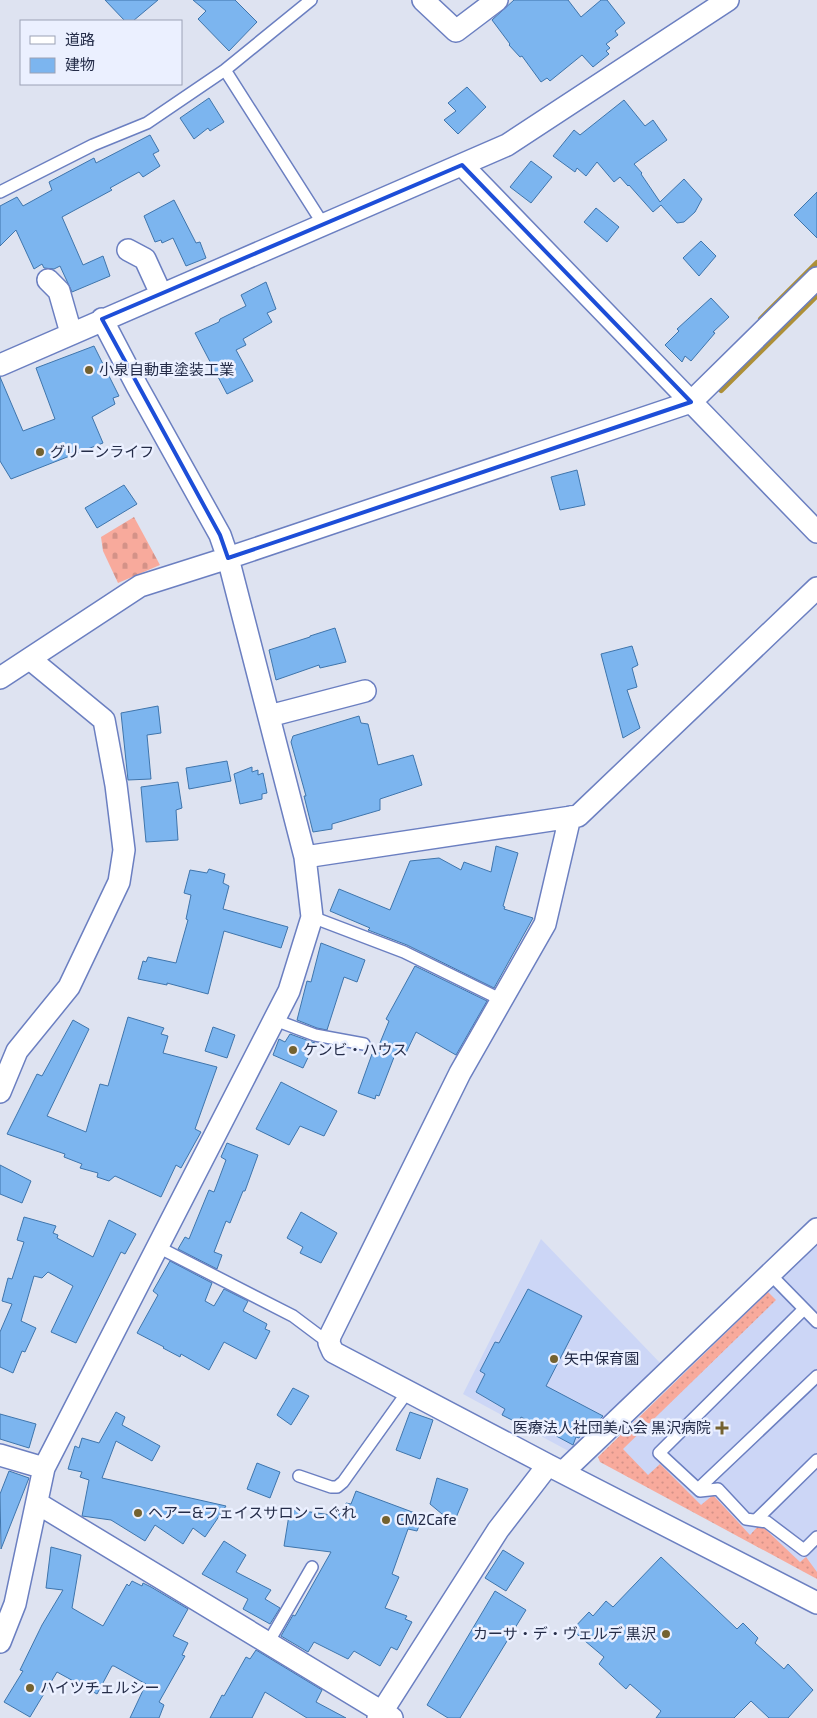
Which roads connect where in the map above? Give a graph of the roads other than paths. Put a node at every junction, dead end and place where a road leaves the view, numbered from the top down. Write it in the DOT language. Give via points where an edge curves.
graph roads {
  1 [pos="311,0"];
  2 [pos="422,0"];
  3 [pos="497,0"];
  4 [pos="728,0"];
  5 [pos="225,70"];
  6 [pos="462,165"];
  7 [pos="0,192"];
  8 [pos="323,224"];
  9 [pos="128,250"];
  10 [pos="817,278"];
  11 [pos="48,280"];
  12 [pos="161,294"];
  13 [pos="102,319"];
  14 [pos="71,333"];
  15 [pos="0,365"];
  16 [pos="691,402"];
  17 [pos="817,532"];
  18 [pos="228,558"];
  19 [pos="817,588"];
  20 [pos="30,659"];
  21 [pos="0,678"];
  22 [pos="366,691"];
  23 [pos="269,716"];
  24 [pos="570,817"];
  25 [pos="305,857"];
  26 [pos="312,917"];
  27 [pos="502,1000"];
  28 [pos="275,1020"];
  29 [pos="364,1044"];
  30 [pos="5,1064"];
  31 [pos="0,1092"];
  32 [pos="817,1229"];
  33 [pos="158,1247"];
  34 [pos="770,1274"];
  35 [pos="804,1309"];
  36 [pos="817,1322"];
  37 [pos="329,1343"];
  38 [pos="817,1376"];
  39 [pos="408,1391"];
  40 [pos="0,1454"];
  41 [pos="817,1460"];
  42 [pos="44,1468"];
  43 [pos="555,1468"];
  44 [pos="299,1476"];
  45 [pos="698,1489"];
  46 [pos="37,1503"];
  47 [pos="756,1520"];
  48 [pos="817,1537"];
  49 [pos="312,1567"];
  50 [pos="817,1603"];
  51 [pos="0,1642"];
  52 [pos="268,1643"];
  53 [pos="384,1716"];
  1 -- 5 [label="lane"];
  2 -- 3 [label="street" via="456,31"];
  4 -- 6 [label="street" via="507,145"];
  5 -- 7 [label="lane" via="147,123 93,145"];
  5 -- 8 [label="lane"];
  6 -- 8 [label="street"];
  6 -- 16 [label="street"];
  8 -- 12 [label="street"];
  9 -- 12 [label="street" via="145,259"];
  10 -- 16 [label="street"];
  11 -- 14 [label="street" via="60,291"];
  12 -- 13 [label="street"];
  13 -- 14 [label="street"];
  13 -- 18 [label="street" via="220,534"];
  14 -- 15 [label="street"];
  16 -- 17 [label="street"];
  16 -- 18 [label="street"];
  18 -- 20 [label="street" via="140,586"];
  18 -- 23 [label="street"];
  19 -- 24 [label="street" via="578,816"];
  20 -- 21 [label="street"];
  20 -- 30 [label="street" via="104,720 124,850 119,882 69,987"];
  22 -- 23 [label="street"];
  23 -- 25 [label="street"];
  24 -- 25 [label="street"];
  24 -- 27 [label="street" via="545,924"];
  25 -- 26 [label="street"];
  26 -- 27 [label="lane" via="404,952"];
  26 -- 28 [label="street" via="290,991"];
  27 -- 37 [label="street" via="455,1082"];
  28 -- 29 [label="lane" via="315,1035"];
  28 -- 33 [label="street"];
  30 -- 31 [label="street"];
  32 -- 34 [label="street"];
  33 -- 37 [label="lane" via="293,1316"];
  33 -- 42 [label="street"];
  34 -- 35 [label="lane"];
  34 -- 43 [label="street"];
  35 -- 36 [label="lane"];
  35 -- 45 [label="lane" via="660,1453"];
  37 -- 39 [label="street" via="333,1352"];
  38 -- 45 [label="lane"];
  39 -- 43 [label="street"];
  39 -- 44 [label="lane" via="337,1487"];
  40 -- 42 [label="street"];
  41 -- 47 [label="lane"];
  42 -- 46 [label="street"];
  43 -- 50 [label="street"];
  43 -- 53 [label="street" via="498,1530"];
  45 -- 47 [label="lane" via="718,1489 746,1519"];
  46 -- 51 [label="street" via="15,1604"];
  46 -- 52 [label="street"];
  47 -- 48 [label="lane" via="767,1522 804,1550"];
  49 -- 52 [label="lane"];
  52 -- 53 [label="street"];
}
